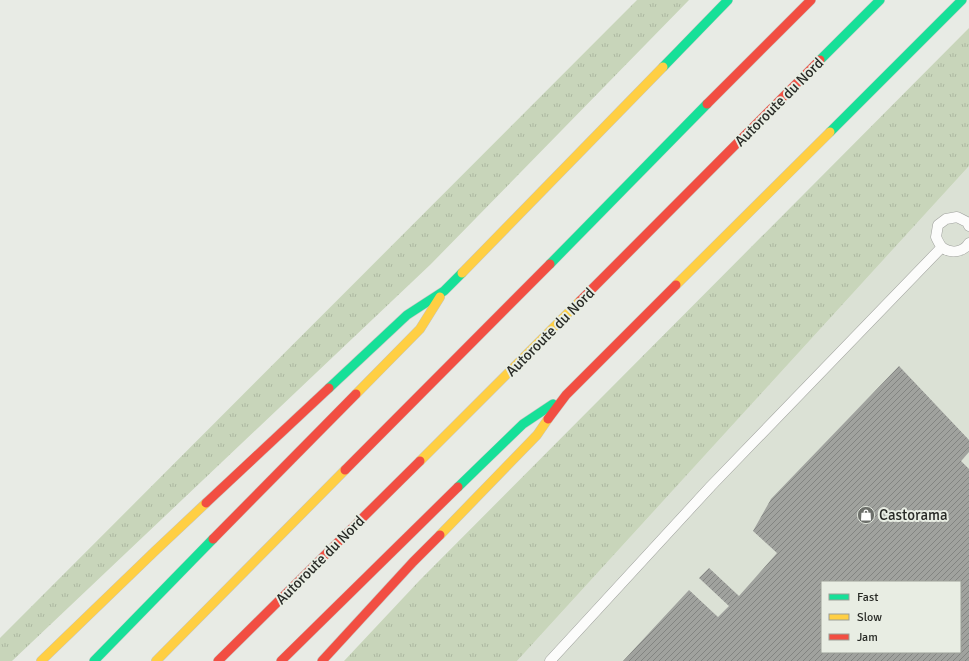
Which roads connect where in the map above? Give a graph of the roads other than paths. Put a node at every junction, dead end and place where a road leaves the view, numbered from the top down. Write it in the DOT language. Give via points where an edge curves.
graph roads {
  1 [pos="728,0"];
  2 [pos="811,0"];
  3 [pos="880,0"];
  4 [pos="962,0"];
  5 [pos="968,222"];
  6 [pos="942,247"];
  7 [pos="968,247"];
  8 [pos="444,290"];
  9 [pos="566,395"];
  10 [pos="41,661"];
  11 [pos="94,661"];
  12 [pos="156,661"];
  13 [pos="218,661"];
  14 [pos="281,661"];
  15 [pos="322,661"];
  16 [pos="550,661"];
  1 -- 8 [label="highway"];
  2 -- 12 [label="highway"];
  3 -- 13 [label="highway, Autoroute du Nord"];
  4 -- 9 [label="highway"];
  5 -- 6 [label="lane" via="957,217 946,219 938,225 936,237"];
  6 -- 7 [label="lane" via="949,252"];
  6 -- 16 [label="lane" via="711,486"];
  8 -- 10 [label="highway" via="407,315"];
  8 -- 11 [label="highway" via="420,329"];
  9 -- 14 [label="highway" via="523,424"];
  9 -- 15 [label="highway" via="537,435 413,562"];
}
